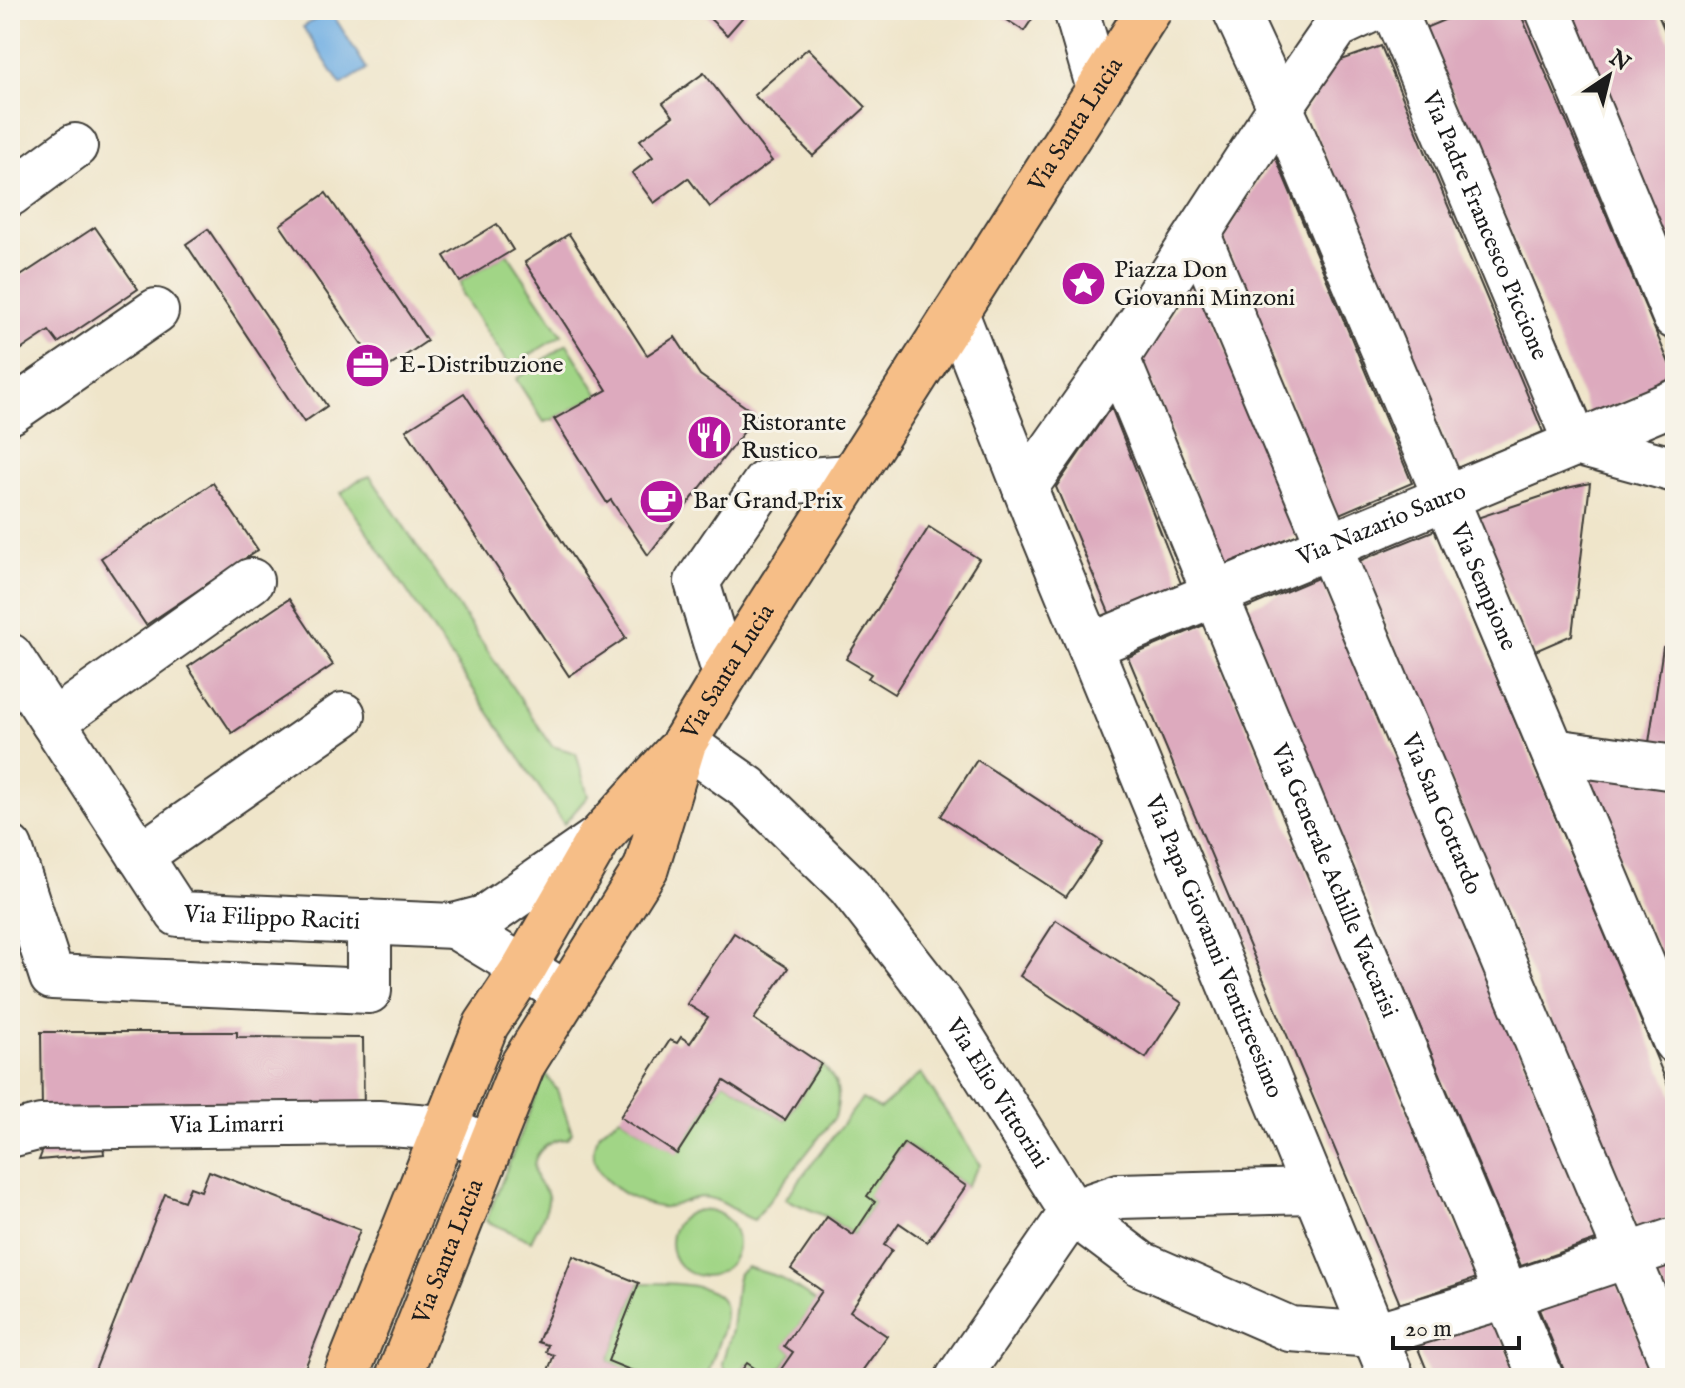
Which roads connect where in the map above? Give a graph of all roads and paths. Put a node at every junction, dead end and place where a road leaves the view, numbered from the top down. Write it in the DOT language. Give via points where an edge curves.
graph roads {
  1 [pos="1076,10"];
  2 [pos="1149,10"];
  3 [pos="1235,10"];
  4 [pos="1370,10"];
  5 [pos="1394,10"];
  6 [pos="1548,10"];
  7 [pos="1099,89"];
  8 [pos="1285,120"];
  9 [pos="75,146"];
  10 [pos="10,194"];
  11 [pos="1203,247"];
  12 [pos="156,311"];
  13 [pos="956,313"];
  14 [pos="1675,317"];
  15 [pos="1122,371"];
  16 [pos="1675,402"];
  17 [pos="10,412"];
  18 [pos="1576,443"];
  19 [pos="1675,470"];
  20 [pos="851,477"];
  21 [pos="1446,498"];
  22 [pos="1030,502"];
  23 [pos="1328,547"];
  24 [pos="251,581"];
  25 [pos="1214,595"];
  26 [pos="1090,646"];
  27 [pos="10,656"];
  28 [pos="725,675"];
  29 [pos="343,715"];
  30 [pos="53,722"];
  31 [pos="684,743"];
  32 [pos="1553,751"];
  33 [pos="1675,768"];
  34 [pos="599,838"];
  35 [pos="10,848"];
  36 [pos="140,856"];
  37 [pos="369,922"];
  38 [pos="454,926"];
  39 [pos="524,968"];
  40 [pos="565,993"];
  41 [pos="1675,1041"];
  42 [pos="443,1128"];
  43 [pos="10,1135"];
  44 [pos="488,1146"];
  45 [pos="1314,1191"];
  46 [pos="1072,1212"];
  47 [pos="1675,1240"];
  48 [pos="1628,1255"];
  49 [pos="1506,1296"];
  50 [pos="1374,1335"];
  51 [pos="1675,1369"];
  52 [pos="345,1378"];
  53 [pos="398,1378"];
  54 [pos="958,1378"];
  55 [pos="1392,1378"];
  56 [pos="1541,1378"];
  1 -- 7 [label="street"];
  2 -- 7 [label="main road, Via Santa Lucia"];
  3 -- 8 [label="street, Via Sempione"];
  4 -- 8 [label="street" via="1337,26"];
  5 -- 18 [label="street, Via Padre Francesco Piccione"];
  6 -- 14 [label="street"];
  7 -- 13 [label="main road, Via Santa Lucia"];
  8 -- 11 [label="street"];
  8 -- 21 [label="street, Via Sempione"];
  9 -- 10 [label="street"];
  11 -- 15 [label="street"];
  11 -- 23 [label="street, Via San Gottardo"];
  12 -- 17 [label="street"];
  13 -- 20 [label="main road, Via Santa Lucia"];
  13 -- 22 [label="street, Via Papa Giovanni Ventitreesimo"];
  15 -- 22 [label="street"];
  15 -- 25 [label="street, Via Generale Achille Vaccarisi"];
  16 -- 18 [label="street, Via Nazario Sauro"];
  18 -- 19 [label="street"];
  18 -- 21 [label="street, Via Nazario Sauro"];
  20 -- 28 [label="main road, Via Santa Lucia"];
  20 -- 28 [label="street" via="765,483 697,582"];
  21 -- 23 [label="street, Via Nazario Sauro"];
  21 -- 32 [label="street, Via Sempione"];
  22 -- 26 [label="street, Via Papa Giovanni Ventitreesimo"];
  23 -- 25 [label="street, Via Nazario Sauro"];
  23 -- 48 [label="street, Via San Gottardo"];
  24 -- 30 [label="street"];
  25 -- 26 [label="street, Via Nazario Sauro"];
  25 -- 49 [label="street, Via Generale Achille Vaccarisi"];
  26 -- 45 [label="street, Via Papa Giovanni Ventitreesimo"];
  27 -- 30 [label="street, Via Filippo Raciti"];
  28 -- 31 [label="main road, Via Santa Lucia"];
  29 -- 36 [label="street"];
  30 -- 36 [label="street, Via Filippo Raciti"];
  31 -- 34 [label="main road"];
  31 -- 40 [label="main road, Via Santa Lucia" via="646,868"];
  31 -- 46 [label="street, Via Elio Vittorini" via="748,788 850,887 941,1004"];
  32 -- 33 [label="street"];
  32 -- 41 [label="street, Via Sempione"];
  34 -- 38 [label="street, Via Filippo Raciti" via="484,918"];
  34 -- 39 [label="main road"];
  35 -- 37 [label="street" via="52,977 369,991"];
  36 -- 37 [label="street, Via Filippo Raciti" via="178,914"];
  37 -- 38 [label="street, Via Filippo Raciti"];
  38 -- 39 [label="street"];
  39 -- 40 [label="street"];
  39 -- 42 [label="main road" via="486,1025"];
  40 -- 44 [label="main road, Via Santa Lucia" via="523,1064"];
  42 -- 43 [label="street, Via Limarri" via="378,1123 41,1127"];
  42 -- 44 [label="street, Via Limarri"];
  42 -- 52 [label="main road"];
  44 -- 53 [label="main road, Via Santa Lucia"];
  45 -- 46 [label="street" via="1119,1196"];
  45 -- 50 [label="street, Via Papa Giovanni Ventitreesimo"];
  46 -- 50 [label="street, Via Elio Vittorini" via="1141,1264 1290,1329"];
  46 -- 54 [label="street"];
  47 -- 48 [label="street"];
  48 -- 49 [label="street"];
  48 -- 51 [label="street, Via San Gottardo"];
  49 -- 50 [label="street"];
  49 -- 56 [label="street, Via Generale Achille Vaccarisi"];
  50 -- 55 [label="street, Via Papa Giovanni Ventitreesimo"];
}
